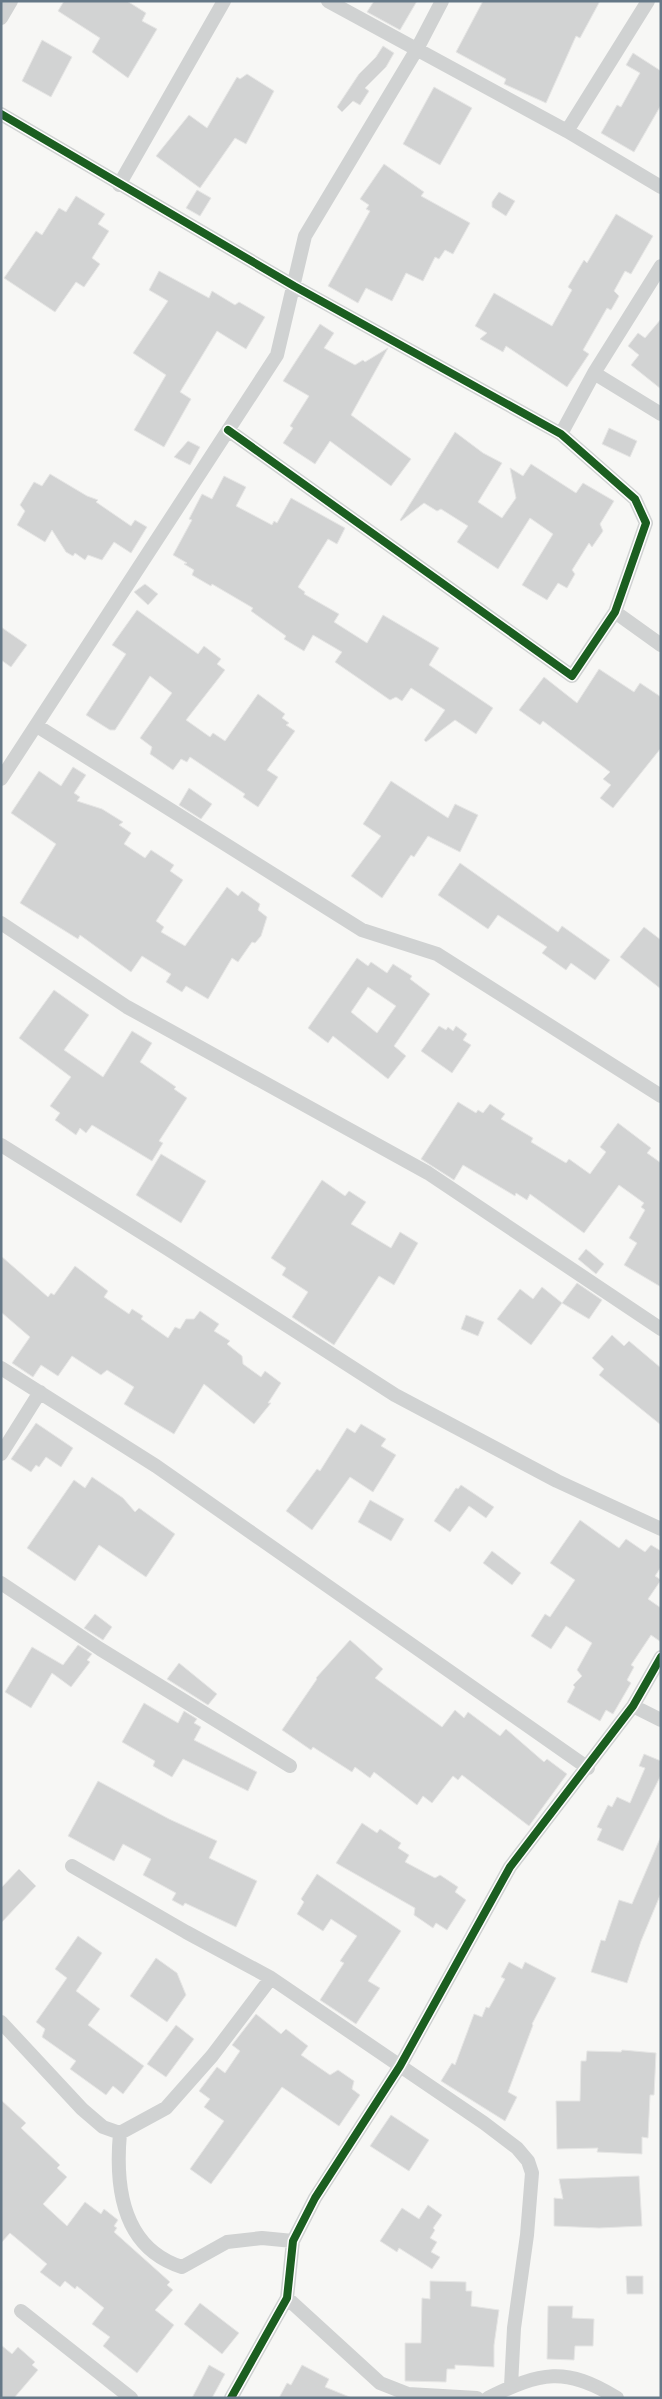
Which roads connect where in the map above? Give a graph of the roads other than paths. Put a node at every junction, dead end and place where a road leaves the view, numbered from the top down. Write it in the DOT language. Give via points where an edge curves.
graph roads {
  1 [pos="11,1"];
  2 [pos="224,1"];
  3 [pos="328,1"];
  4 [pos="442,1"];
  5 [pos="648,1"];
  6 [pos="1,18"];
  7 [pos="417,49"];
  8 [pos="1,114"];
  9 [pos="566,131"];
  10 [pos="119,185"];
  11 [pos="661,187"];
  12 [pos="661,266"];
  13 [pos="294,286"];
  14 [pos="594,372"];
  15 [pos="661,414"];
  16 [pos="228,430"];
  17 [pos="561,434"];
  18 [pos="615,612"];
  19 [pos="661,645"];
  20 [pos="37,726"];
  21 [pos="1,779"];
  22 [pos="1,923"];
  23 [pos="661,1096"];
  24 [pos="1,1145"];
  25 [pos="661,1329"];
  26 [pos="1,1368"];
  27 [pos="40,1392"];
  28 [pos="1,1454"];
  29 [pos="661,1530"];
  30 [pos="1,1583"];
  31 [pos="661,1656"];
  32 [pos="633,1706"];
  33 [pos="661,1720"];
  34 [pos="290,1766"];
  35 [pos="588,1768"];
  36 [pos="72,1866"];
  37 [pos="271,1978"];
  38 [pos="1,2022"];
  39 [pos="400,2066"];
  40 [pos="120,2133"];
  41 [pos="293,2241"];
  42 [pos="287,2298"];
  43 [pos="21,2310"];
  44 [pos="380,2383"];
  45 [pos="511,2386"];
  46 [pos="131,2398"];
  47 [pos="231,2398"];
  48 [pos="378,2398"];
  49 [pos="477,2398"];
  50 [pos="488,2398"];
  51 [pos="617,2398"];
  1 -- 6 [label="street"];
  2 -- 10 [label="street"];
  3 -- 7 [label="street"];
  4 -- 7 [label="street"];
  5 -- 9 [label="street"];
  7 -- 9 [label="street"];
  7 -- 13 [label="street" via="305,236"];
  8 -- 10 [label="street"];
  9 -- 11 [label="street"];
  10 -- 13 [label="street"];
  12 -- 14 [label="street"];
  13 -- 16 [label="street" via="277,355"];
  13 -- 17 [label="street"];
  14 -- 15 [label="street"];
  14 -- 17 [label="street"];
  16 -- 18 [label="street" via="572,676"];
  16 -- 20 [label="street"];
  17 -- 18 [label="street" via="634,499 646,523"];
  18 -- 19 [label="street"];
  20 -- 21 [label="street"];
  20 -- 23 [label="street" via="362,930 437,954"];
  22 -- 25 [label="street" via="127,1007 428,1173"];
  24 -- 29 [label="street" via="395,1395 557,1481"];
  26 -- 27 [label="street"];
  27 -- 28 [label="street"];
  27 -- 35 [label="street" via="156,1466"];
  30 -- 34 [label="street" via="100,1649"];
  31 -- 32 [label="street"];
  32 -- 33 [label="street"];
  32 -- 35 [label="street"];
  35 -- 39 [label="street" via="510,1867"];
  36 -- 37 [label="street"];
  37 -- 39 [label="street"];
  37 -- 40 [label="street" via="212,2056 166,2108"];
  38 -- 40 [label="street" via="82,2109 103,2127"];
  39 -- 41 [label="street" via="315,2198"];
  39 -- 45 [label="street" via="484,2123 517,2148 528,2161 532,2174 514,2328"];
  40 -- 41 [label="street" via="117,2166 121,2201 135,2231 167,2262 182,2267 227,2242 262,2238"];
  41 -- 42 [label="street"];
  42 -- 44 [label="street"];
  42 -- 47 [label="street"];
  43 -- 46 [label="street"];
  44 -- 48 [label="street"];
  44 -- 49 [label="street" via="408,2394"];
  45 -- 50 [label="street"];
  45 -- 51 [label="street" via="544,2376 572,2376"];
}
